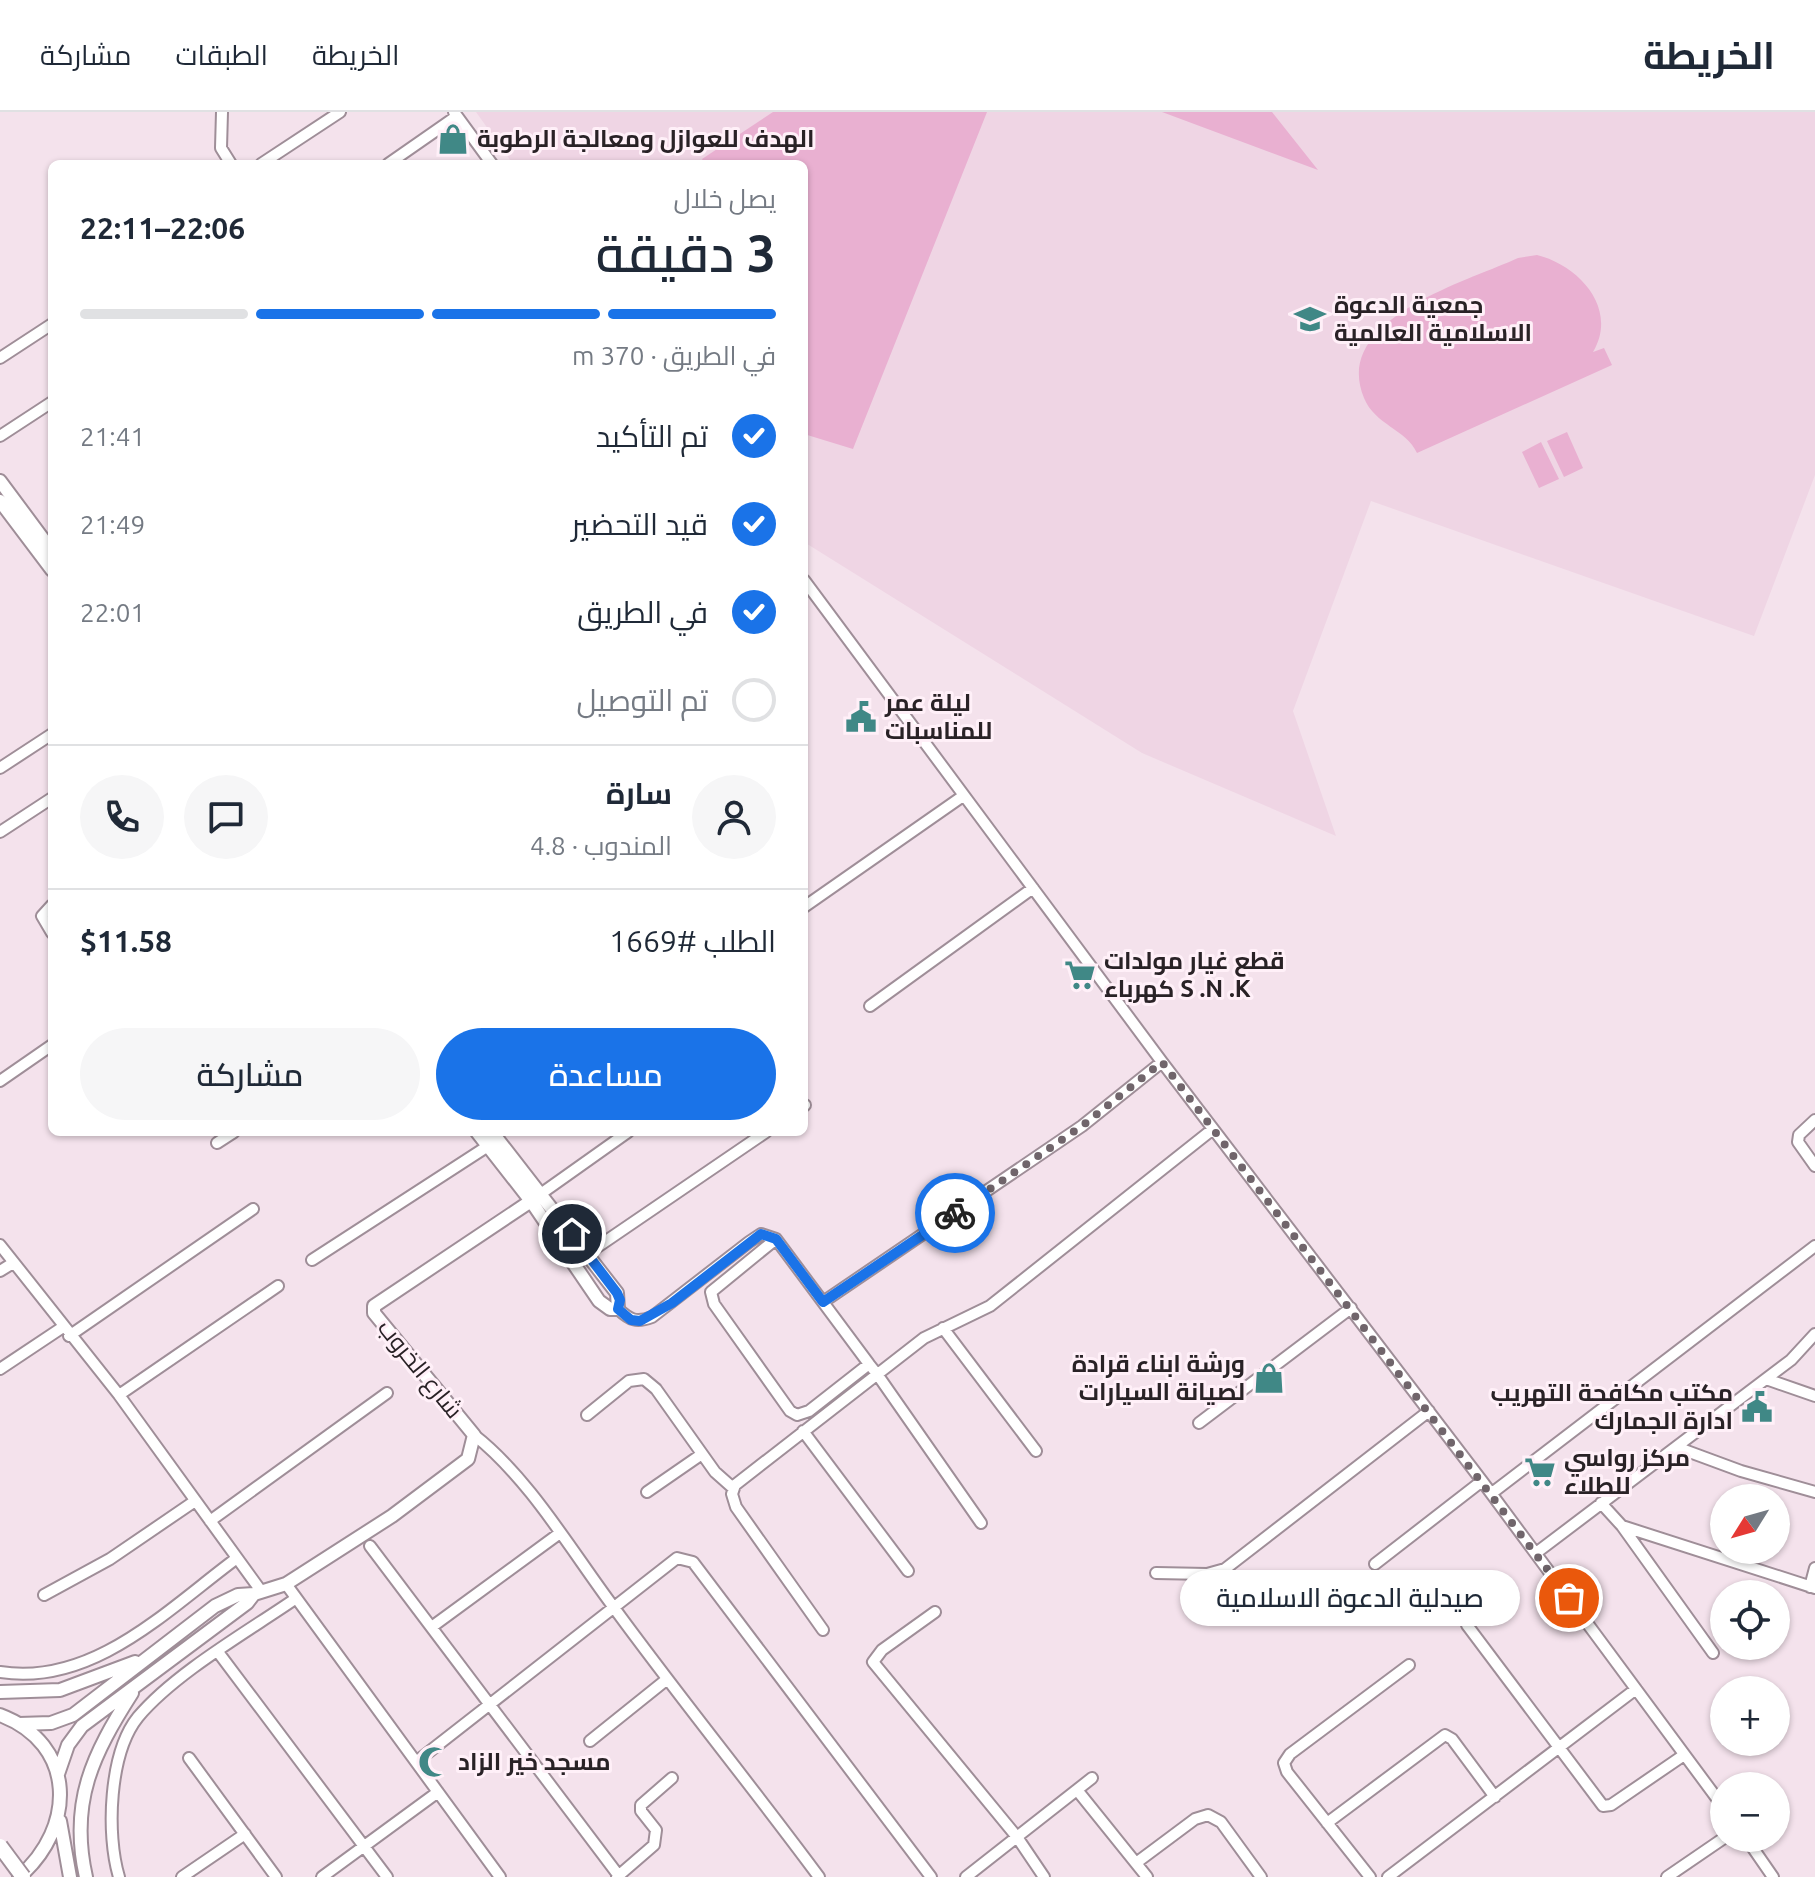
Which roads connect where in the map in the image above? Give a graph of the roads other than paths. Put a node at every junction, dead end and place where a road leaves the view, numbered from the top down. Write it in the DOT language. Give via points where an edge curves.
graph roads {
  1 [pos="222,112"];
  2 [pos="340,112"];
  3 [pos="455,114"];
  4 [pos="228,160"];
  5 [pos="267,160"];
  6 [pos="393,160"];
  7 [pos="489,160"];
  8 [pos="48,327"];
  9 [pos="0,358"];
  10 [pos="48,405"];
  11 [pos="0,436"];
  12 [pos="0,481"];
  13 [pos="0,501"];
  14 [pos="48,546"];
  15 [pos="48,565"];
  16 [pos="808,585"];
  17 [pos="48,737"];
  18 [pos="0,768"];
  19 [pos="963,796"];
  20 [pos="48,801"];
  21 [pos="0,832"];
  22 [pos="1033,888"];
  23 [pos="808,904"];
  24 [pos="48,909"];
  25 [pos="48,926"];
  26 [pos="870,1006"];
  27 [pos="48,1048"];
  28 [pos="1162,1062"];
  29 [pos="0,1081"];
  30 [pos="1815,1120"];
  31 [pos="1213,1129"];
  32 [pos="228,1136"];
  33 [pos="480,1136"];
  34 [pos="495,1136"];
  35 [pos="622,1136"];
  36 [pos="760,1136"];
  37 [pos="217,1143"];
  38 [pos="488,1146"];
  39 [pos="1815,1166"];
  40 [pos="536,1197"];
  41 [pos="253,1209"];
  42 [pos="776,1239"];
  43 [pos="0,1245"];
  44 [pos="1815,1246"];
  45 [pos="587,1254"];
  46 [pos="312,1260"];
  47 [pos="13,1263"];
  48 [pos="0,1271"];
  49 [pos="278,1286"];
  50 [pos="823,1302"];
  51 [pos="1351,1308"];
  52 [pos="618,1309"];
  53 [pos="943,1328"];
  54 [pos="66,1332"];
  55 [pos="1815,1334"];
  56 [pos="869,1364"];
  57 [pos="0,1369"];
  58 [pos="877,1374"];
  59 [pos="1766,1379"];
  60 [pos="387,1393"];
  61 [pos="119,1395"];
  62 [pos="1815,1396"];
  63 [pos="1429,1411"];
  64 [pos="587,1415"];
  65 [pos="1199,1423"];
  66 [pos="803,1431"];
  67 [pos="474,1435"];
  68 [pos="1676,1447"];
  69 [pos="1036,1451"];
  70 [pos="702,1454"];
  71 [pos="1482,1481"];
  72 [pos="733,1488"];
  73 [pos="647,1492"];
  74 [pos="1815,1492"];
  75 [pos="1492,1493"];
  76 [pos="195,1501"];
  77 [pos="1601,1503"];
  78 [pos="210,1521"];
  79 [pos="981,1523"];
  80 [pos="1622,1526"];
  81 [pos="560,1533"];
  82 [pos="370,1546"];
  83 [pos="1536,1553"];
  84 [pos="237,1558"];
  85 [pos="1375,1564"];
  86 [pos="1815,1568"];
  87 [pos="908,1571"];
  88 [pos="1156,1573"];
  89 [pos="286,1584"];
  90 [pos="1812,1588"];
  91 [pos="257,1593"];
  92 [pos="44,1595"];
  93 [pos="295,1599"];
  94 [pos="613,1606"];
  95 [pos="935,1612"];
  96 [pos="1467,1625"];
  97 [pos="433,1626"];
  98 [pos="823,1630"];
  99 [pos="1710,1649"];
  100 [pos="218,1652"];
  101 [pos="146,1659"];
  102 [pos="1409,1665"];
  103 [pos="0,1672"];
  104 [pos="666,1680"];
  105 [pos="138,1684"];
  106 [pos="1636,1689"];
  107 [pos="0,1692"];
  108 [pos="487,1704"];
  109 [pos="0,1715"];
  110 [pos="19,1724"];
  111 [pos="590,1741"];
  112 [pos="1561,1746"];
  113 [pos="1684,1755"];
  114 [pos="189,1758"];
  115 [pos="416,1762"];
  116 [pos="58,1774"];
  117 [pos="672,1778"];
  118 [pos="1092,1778"];
  119 [pos="1710,1789"];
  120 [pos="1077,1790"];
  121 [pos="438,1792"];
  122 [pos="1495,1797"];
  123 [pos="59,1814"];
  124 [pos="1327,1823"];
  125 [pos="245,1834"];
  126 [pos="1017,1837"];
  127 [pos="0,1846"];
  128 [pos="364,1846"];
  129 [pos="1710,1848"];
  130 [pos="1756,1852"];
  131 [pos="1136,1863"];
  132 [pos="618,1876"];
  133 [pos="21,1877"];
  134 [pos="70,1877"];
  135 [pos="86,1877"];
  136 [pos="119,1877"];
  137 [pos="182,1877"];
  138 [pos="276,1877"];
  139 [pos="322,1877"];
  140 [pos="387,1877"];
  141 [pos="500,1877"];
  142 [pos="819,1877"];
  143 [pos="931,1877"];
  144 [pos="966,1877"];
  145 [pos="1044,1877"];
  146 [pos="1147,1877"];
  147 [pos="1261,1877"];
  148 [pos="1370,1877"];
  149 [pos="1388,1877"];
  150 [pos="1667,1877"];
  151 [pos="1773,1877"];
  1 -- 4 [label="street" via="221,148"];
  2 -- 5 [label="street"];
  3 -- 6 [label="street"];
  3 -- 7 [label="street"];
  8 -- 9 [label="street"];
  10 -- 11 [label="street"];
  12 -- 14 [label="main road"];
  13 -- 15 [label="main road"];
  16 -- 19 [label="street"];
  17 -- 18 [label="street"];
  19 -- 22 [label="street"];
  19 -- 23 [label="street"];
  20 -- 21 [label="street"];
  22 -- 26 [label="street"];
  22 -- 28 [label="street"];
  24 -- 25 [label="street" via="42,916"];
  27 -- 29 [label="street"];
  28 -- 31 [label="street"];
  28 -- 50 [label="street" via="1082,1126"];
  30 -- 39 [label="street" via="1798,1142"];
  31 -- 51 [label="street"];
  31 -- 53 [label="street" via="990,1306"];
  32 -- 37 [label="street"];
  33 -- 38 [label="main road"];
  34 -- 40 [label="main road"];
  35 -- 40 [label="street"];
  36 -- 45 [label="street"];
  38 -- 40 [label="main road"];
  38 -- 46 [label="street"];
  40 -- 45 [label="main road"];
  40 -- 52 [label="main road" via="599,1301"];
  40 -- 67 [label="main road, شارع الخروب" via="374,1306 374,1313"];
  41 -- 54 [label="street"];
  42 -- 50 [label="street"];
  42 -- 52 [label="street" via="761,1234 652,1317 631,1320"];
  42 -- 56 [label="street" via="710,1297 790,1411 809,1411"];
  43 -- 47 [label="street"];
  44 -- 75 [label="street"];
  45 -- 52 [label="main road" via="617,1293"];
  47 -- 48 [label="street"];
  47 -- 54 [label="street"];
  49 -- 61 [label="street"];
  50 -- 56 [label="street"];
  51 -- 63 [label="street"];
  51 -- 65 [label="street"];
  53 -- 58 [label="street"];
  53 -- 69 [label="street"];
  54 -- 57 [label="street"];
  54 -- 61 [label="street"];
  55 -- 59 [label="street"];
  56 -- 58 [label="street"];
  58 -- 66 [label="street"];
  58 -- 79 [label="street"];
  59 -- 62 [label="street"];
  59 -- 68 [label="street"];
  60 -- 78 [label="street"];
  61 -- 76 [label="street"];
  63 -- 71 [label="street"];
  63 -- 88 [label="street" via="1225,1569"];
  64 -- 70 [label="street" via="629,1381 644,1379"];
  66 -- 72 [label="street"];
  66 -- 87 [label="street"];
  67 -- 81 [label="street" via="499,1457"];
  67 -- 89 [label="main road, شارع الخروب" via="468,1459 439,1483"];
  68 -- 74 [label="street"];
  68 -- 77 [label="street"];
  70 -- 72 [label="street"];
  70 -- 73 [label="street"];
  71 -- 75 [label="street"];
  71 -- 85 [label="street"];
  72 -- 98 [label="street" via="736,1507"];
  75 -- 83 [label="street"];
  76 -- 78 [label="street"];
  76 -- 92 [label="street" via="110,1559"];
  77 -- 80 [label="street"];
  77 -- 83 [label="street"];
  78 -- 84 [label="street"];
  80 -- 90 [label="street"];
  80 -- 99 [label="street"];
  81 -- 94 [label="street"];
  81 -- 97 [label="street"];
  82 -- 97 [label="street"];
  83 -- 106 [label="street"];
  84 -- 91 [label="street"];
  84 -- 103 [label="street" via="88,1662 38,1673"];
  86 -- 90 [label="street"];
  89 -- 91 [label="main road, شارع الخروب"];
  89 -- 93 [label="street"];
  91 -- 101 [label="main road, شارع الخروب" via="222,1601"];
  91 -- 105 [label="main road, شارع الخروب"];
  93 -- 100 [label="street"];
  93 -- 115 [label="street"];
  94 -- 104 [label="street"];
  94 -- 108 [label="street"];
  94 -- 143 [label="street" via="677,1558 693,1562"];
  95 -- 126 [label="street" via="873,1662"];
  96 -- 112 [label="street"];
  97 -- 108 [label="street"];
  100 -- 128 [label="street"];
  100 -- 136 [label="street" via="153,1703 129,1734 111,1808"];
  101 -- 107 [label="main road" via="60,1690"];
  101 -- 110 [label="main road, شارع الخروب" via="65,1719"];
  102 -- 124 [label="street" via="1285,1759 1287,1772"];
  104 -- 111 [label="street"];
  104 -- 142 [label="street"];
  105 -- 116 [label="main road, شارع الخروب" via="77,1732"];
  105 -- 135 [label="main road" via="85,1781 81,1844"];
  106 -- 112 [label="street"];
  106 -- 113 [label="street"];
  108 -- 115 [label="street"];
  108 -- 132 [label="street"];
  109 -- 110 [label="main road"];
  110 -- 116 [label="main road" via="43,1746"];
  112 -- 113 [label="street" via="1595,1799 1606,1807"];
  112 -- 122 [label="street"];
  113 -- 119 [label="street"];
  114 -- 125 [label="street"];
  115 -- 121 [label="street"];
  116 -- 123 [label="main road"];
  117 -- 132 [label="street" via="641,1805 656,1830 654,1845"];
  118 -- 120 [label="street"];
  120 -- 126 [label="street"];
  120 -- 131 [label="street"];
  121 -- 128 [label="street"];
  121 -- 141 [label="street"];
  122 -- 124 [label="street" via="1445,1735"];
  122 -- 149 [label="street"];
  123 -- 133 [label="main road" via="44,1852"];
  123 -- 134 [label="main road"];
  124 -- 148 [label="street"];
  125 -- 137 [label="street"];
  125 -- 138 [label="street"];
  126 -- 144 [label="street"];
  126 -- 145 [label="street"];
  127 -- 133 [label="highway, bridge"];
  128 -- 139 [label="street"];
  128 -- 140 [label="street"];
  129 -- 150 [label="street"];
  130 -- 151 [label="street"];
  131 -- 146 [label="street"];
  131 -- 147 [label="street" via="1208,1815 1221,1822"];
}
